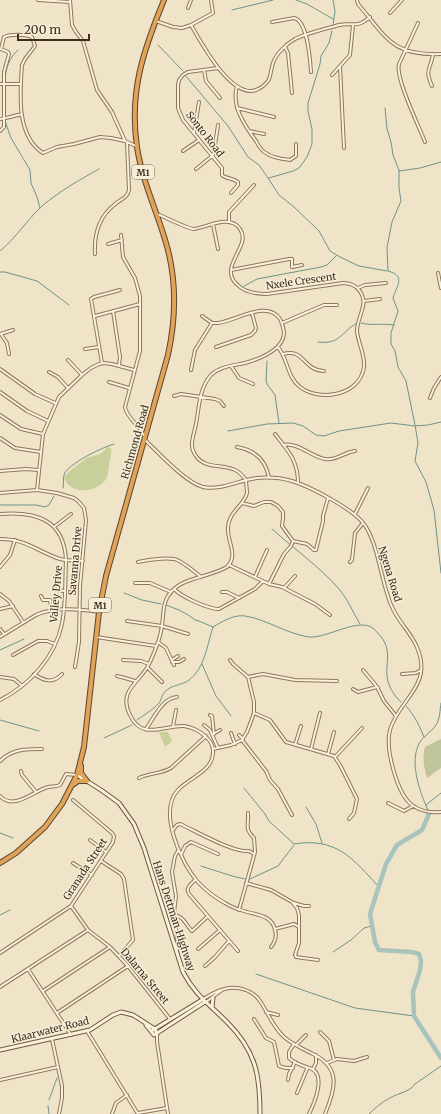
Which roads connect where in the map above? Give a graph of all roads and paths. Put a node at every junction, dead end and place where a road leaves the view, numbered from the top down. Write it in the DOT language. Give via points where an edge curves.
graph roads {
  1 [pos="38,0"];
  2 [pos="164,0"];
  3 [pos="191,0"];
  4 [pos="211,0"];
  5 [pos="357,0"];
  6 [pos="402,0"];
  7 [pos="70,1"];
  8 [pos="188,8"];
  9 [pos="390,13"];
  10 [pos="370,17"];
  11 [pos="155,21"];
  12 [pos="272,22"];
  13 [pos="418,23"];
  14 [pos="191,25"];
  15 [pos="353,25"];
  16 [pos="306,36"];
  17 [pos="285,47"];
  18 [pos="1,49"];
  19 [pos="405,51"];
  20 [pos="433,54"];
  21 [pos="441,54"];
  22 [pos="340,67"];
  23 [pos="218,68"];
  24 [pos="204,70"];
  25 [pos="311,72"];
  26 [pos="332,75"];
  27 [pos="0,84"];
  28 [pos="4,84"];
  29 [pos="21,84"];
  30 [pos="237,86"];
  31 [pos="432,86"];
  32 [pos="292,93"];
  33 [pos="220,98"];
  34 [pos="0,102"];
  35 [pos="4,102"];
  36 [pos="199,102"];
  37 [pos="238,108"];
  38 [pos="22,114"];
  39 [pos="274,116"];
  40 [pos="2,119"];
  41 [pos="218,125"];
  42 [pos="0,131"];
  43 [pos="249,131"];
  44 [pos="194,133"];
  45 [pos="264,134"];
  46 [pos="198,140"];
  47 [pos="126,142"];
  48 [pos="425,142"];
  49 [pos="296,144"];
  50 [pos="137,146"];
  51 [pos="344,148"];
  52 [pos="183,152"];
  53 [pos="212,156"];
  54 [pos="196,169"];
  55 [pos="254,185"];
  56 [pos="231,193"];
  57 [pos="156,214"];
  58 [pos="229,222"];
  59 [pos="213,224"];
  60 [pos="121,235"];
  61 [pos="122,240"];
  62 [pos="108,244"];
  63 [pos="218,249"];
  64 [pos="95,254"];
  65 [pos="302,265"];
  66 [pos="231,270"];
  67 [pos="438,272"];
  68 [pos="386,282"];
  69 [pos="358,288"];
  70 [pos="441,288"];
  71 [pos="120,290"];
  72 [pos="380,299"];
  73 [pos="364,301"];
  74 [pos="140,304"];
  75 [pos="337,305"];
  76 [pos="113,311"];
  77 [pos="252,313"];
  78 [pos="95,316"];
  79 [pos="202,316"];
  80 [pos="212,322"];
  81 [pos="282,323"];
  82 [pos="13,330"];
  83 [pos="1,334"];
  84 [pos="99,347"];
  85 [pos="216,347"];
  86 [pos="278,348"];
  87 [pos="85,349"];
  88 [pos="9,354"];
  89 [pos="282,354"];
  90 [pos="68,360"];
  91 [pos="102,363"];
  92 [pos="119,365"];
  93 [pos="232,366"];
  94 [pos="0,369"];
  95 [pos="134,370"];
  96 [pos="191,370"];
  97 [pos="324,371"];
  98 [pos="49,372"];
  99 [pos="82,375"];
  100 [pos="441,377"];
  101 [pos="109,382"];
  102 [pos="253,384"];
  103 [pos="68,388"];
  104 [pos="129,388"];
  105 [pos="0,392"];
  106 [pos="174,396"];
  107 [pos="201,397"];
  108 [pos="430,398"];
  109 [pos="56,404"];
  110 [pos="224,406"];
  111 [pos="0,415"];
  112 [pos="48,421"];
  113 [pos="43,434"];
  114 [pos="275,434"];
  115 [pos="0,438"];
  116 [pos="144,439"];
  117 [pos="284,445"];
  118 [pos="237,447"];
  119 [pos="355,451"];
  120 [pos="41,452"];
  121 [pos="38,470"];
  122 [pos="0,472"];
  123 [pos="269,478"];
  124 [pos="246,480"];
  125 [pos="298,483"];
  126 [pos="368,488"];
  127 [pos="37,490"];
  128 [pos="0,493"];
  129 [pos="328,498"];
  130 [pos="242,503"];
  131 [pos="0,514"];
  132 [pos="71,514"];
  133 [pos="354,514"];
  134 [pos="363,523"];
  135 [pos="54,527"];
  136 [pos="0,539"];
  137 [pos="15,540"];
  138 [pos="293,541"];
  139 [pos="267,550"];
  140 [pos="66,560"];
  141 [pos="83,560"];
  142 [pos="138,562"];
  143 [pos="350,562"];
  144 [pos="229,564"];
  145 [pos="0,567"];
  146 [pos="295,576"];
  147 [pos="201,577"];
  148 [pos="255,577"];
  149 [pos="263,581"];
  150 [pos="58,582"];
  151 [pos="135,583"];
  152 [pos="269,584"];
  153 [pos="284,588"];
  154 [pos="174,589"];
  155 [pos="64,591"];
  156 [pos="171,592"];
  157 [pos="222,592"];
  158 [pos="0,594"];
  159 [pos="41,596"];
  160 [pos="56,598"];
  161 [pos="239,598"];
  162 [pos="13,606"];
  163 [pos="0,610"];
  164 [pos="64,610"];
  165 [pos="80,610"];
  166 [pos="99,612"];
  167 [pos="330,615"];
  168 [pos="127,621"];
  169 [pos="23,622"];
  170 [pos="162,626"];
  171 [pos="0,629"];
  172 [pos="4,634"];
  173 [pos="188,634"];
  174 [pos="0,637"];
  175 [pos="96,637"];
  176 [pos="158,642"];
  177 [pos="55,644"];
  178 [pos="156,646"];
  179 [pos="13,655"];
  180 [pos="178,656"];
  181 [pos="184,659"];
  182 [pos="123,660"];
  183 [pos="230,660"];
  184 [pos="173,662"];
  185 [pos="149,664"];
  186 [pos="75,667"];
  187 [pos="148,668"];
  188 [pos="363,670"];
  189 [pos="421,670"];
  190 [pos="34,674"];
  191 [pos="62,674"];
  192 [pos="402,674"];
  193 [pos="117,676"];
  194 [pos="0,677"];
  195 [pos="248,677"];
  196 [pos="337,681"];
  197 [pos="135,682"];
  198 [pos="162,682"];
  199 [pos="22,686"];
  200 [pos="353,689"];
  201 [pos="378,689"];
  202 [pos="177,697"];
  203 [pos="0,700"];
  204 [pos="176,710"];
  205 [pos="254,713"];
  206 [pos="320,713"];
  207 [pos="210,715"];
  208 [pos="396,716"];
  209 [pos="204,725"];
  210 [pos="301,726"];
  211 [pos="173,727"];
  212 [pos="362,728"];
  213 [pos="146,729"];
  214 [pos="220,730"];
  215 [pos="334,732"];
  216 [pos="231,733"];
  217 [pos="214,735"];
  218 [pos="239,735"];
  219 [pos="206,736"];
  220 [pos="242,740"];
  221 [pos="234,744"];
  222 [pos="295,745"];
  223 [pos="218,748"];
  224 [pos="42,749"];
  225 [pos="213,749"];
  226 [pos="311,750"];
  227 [pos="328,754"];
  228 [pos="82,757"];
  229 [pos="335,757"];
  230 [pos="0,761"];
  231 [pos="21,771"];
  232 [pos="77,775"];
  233 [pos="139,778"];
  234 [pos="87,781"];
  235 [pos="73,784"];
  236 [pos="36,792"];
  237 [pos="0,796"];
  238 [pos="72,800"];
  239 [pos="388,803"];
  240 [pos="413,806"];
  241 [pos="441,812"];
  242 [pos="248,813"];
  243 [pos="292,815"];
  244 [pos="349,820"];
  245 [pos="173,830"];
  246 [pos="90,840"];
  247 [pos="178,851"];
  248 [pos="106,852"];
  249 [pos="218,854"];
  250 [pos="254,854"];
  251 [pos="181,856"];
  252 [pos="101,861"];
  253 [pos="0,863"];
  254 [pos="73,863"];
  255 [pos="92,875"];
  256 [pos="196,880"];
  257 [pos="246,883"];
  258 [pos="292,902"];
  259 [pos="71,906"];
  260 [pos="309,906"];
  261 [pos="239,910"];
  262 [pos="174,915"];
  263 [pos="207,917"];
  264 [pos="299,927"];
  265 [pos="275,929"];
  266 [pos="88,930"];
  267 [pos="220,930"];
  268 [pos="229,941"];
  269 [pos="110,947"];
  270 [pos="272,947"];
  271 [pos="198,949"];
  272 [pos="238,951"];
  273 [pos="0,953"];
  274 [pos="176,954"];
  275 [pos="119,956"];
  276 [pos="318,960"];
  277 [pos="128,966"];
  278 [pos="205,966"];
  279 [pos="28,969"];
  280 [pos="0,987"];
  281 [pos="223,989"];
  282 [pos="43,991"];
  283 [pos="197,994"];
  284 [pos="213,997"];
  285 [pos="204,1001"];
  286 [pos="194,1004"];
  287 [pos="212,1008"];
  288 [pos="266,1012"];
  289 [pos="57,1013"];
  290 [pos="278,1015"];
  291 [pos="170,1019"];
  292 [pos="254,1019"];
  293 [pos="173,1023"];
  294 [pos="153,1030"];
  295 [pos="87,1031"];
  296 [pos="320,1032"];
  297 [pos="156,1034"];
  298 [pos="71,1035"];
  299 [pos="306,1035"];
  300 [pos="52,1039"];
  301 [pos="295,1045"];
  302 [pos="0,1050"];
  303 [pos="316,1055"];
  304 [pos="367,1057"];
  305 [pos="334,1060"];
  306 [pos="295,1062"];
  307 [pos="326,1063"];
  308 [pos="58,1068"];
  309 [pos="292,1068"];
  310 [pos="307,1068"];
  311 [pos="313,1070"];
  312 [pos="0,1080"];
  313 [pos="288,1080"];
  314 [pos="297,1093"];
  315 [pos="127,1095"];
  316 [pos="167,1108"];
  317 [pos="59,1114"];
  318 [pos="112,1114"];
  319 [pos="138,1114"];
  320 [pos="168,1114"];
  321 [pos="260,1114"];
  322 [pos="310,1114"];
  323 [pos="325,1114"];
  1 -- 7 [label="street"];
  2 -- 11 [label="highway, Richmond Road / M1"];
  3 -- 8 [label="street"];
  4 -- 14 [label="street" via="213,12"];
  5 -- 10 [label="street"];
  6 -- 9 [label="street"];
  7 -- 47 [label="street" via="72,25 83,41 97,90 112,112"];
  10 -- 15 [label="street" via="362,24"];
  10 -- 19 [label="street" via="392,44"];
  11 -- 14 [label="street" via="177,28"];
  11 -- 50 [label="highway, Richmond Road / M1" via="136,86"];
  12 -- 16 [label="street" via="297,19"];
  13 -- 19 [label="street"];
  14 -- 23 [label="street"];
  15 -- 16 [label="street" via="340,25"];
  15 -- 22 [label="street" via="350,55"];
  16 -- 17 [label="street"];
  16 -- 25 [label="street"];
  17 -- 30 [label="street" via="274,60 269,79 262,87 244,91"];
  17 -- 32 [label="street" via="288,53"];
  18 -- 28 [label="street" via="9,54"];
  18 -- 29 [label="street" via="4,37 31,36 35,46 23,62"];
  19 -- 20 [label="street"];
  19 -- 48 [label="street" via="398,67 399,79"];
  20 -- 21 [label="street"];
  20 -- 31 [label="street" via="427,69"];
  22 -- 26 [label="street"];
  22 -- 51 [label="street"];
  23 -- 24 [label="street, Sonto Road"];
  23 -- 30 [label="street"];
  24 -- 33 [label="street" via="206,81"];
  24 -- 44 [label="street, Sonto Road" via="185,73 178,85 179,113"];
  27 -- 28 [label="street"];
  28 -- 29 [label="street"];
  28 -- 35 [label="street"];
  29 -- 38 [label="street"];
  30 -- 37 [label="street" via="235,96"];
  34 -- 35 [label="street"];
  35 -- 40 [label="street"];
  36 -- 44 [label="street"];
  37 -- 39 [label="street"];
  37 -- 43 [label="street"];
  38 -- 40 [label="street"];
  38 -- 47 [label="street" via="26,134 43,153 57,147 100,138"];
  40 -- 42 [label="street" via="4,128"];
  41 -- 53 [label="street"];
  43 -- 45 [label="street"];
  43 -- 49 [label="street" via="262,150 269,155 293,159 296,156"];
  44 -- 46 [label="street, Sonto Road"];
  46 -- 52 [label="street"];
  46 -- 53 [label="street, Sonto Road"];
  47 -- 50 [label="street"];
  47 -- 64 [label="street" via="128,193 112,207 99,224"];
  50 -- 57 [label="highway, Richmond Road / M1"];
  53 -- 54 [label="street"];
  53 -- 56 [label="street, Sonto Road" via="222,168 223,176 239,182"];
  55 -- 58 [label="street" via="229,212"];
  57 -- 59 [label="street" via="192,229"];
  57 -- 116 [label="highway, Richmond Road / M1" via="171,265 174,287 173,323 168,355"];
  58 -- 59 [label="street"];
  58 -- 66 [label="street" via="235,223 241,229 244,237"];
  59 -- 63 [label="street"];
  60 -- 61 [label="street, Ngena Road"];
  61 -- 62 [label="street"];
  61 -- 74 [label="street, Ngena Road" via="123,257 135,278"];
  65 -- 66 [label="street" via="292,266 292,259 289,258"];
  66 -- 69 [label="street, Nxele Crescent" via="238,286 258,294 343,283"];
  67 -- 70 [label="street"];
  68 -- 69 [label="street"];
  69 -- 73 [label="street"];
  71 -- 78 [label="street" via="91,299"];
  72 -- 73 [label="street"];
  73 -- 89 [label="street" via="357,328 364,366 357,383 350,389 337,394 305,390 292,380"];
  74 -- 76 [label="street"];
  74 -- 95 [label="street, Ngena Road" via="141,343"];
  75 -- 81 [label="street" via="324,305"];
  76 -- 78 [label="street"];
  76 -- 92 [label="street"];
  77 -- 80 [label="street" via="222,323"];
  77 -- 81 [label="street" via="268,310 276,314"];
  77 -- 85 [label="street" via="256,328 253,334"];
  78 -- 84 [label="street"];
  79 -- 80 [label="street"];
  80 -- 96 [label="street" via="195,350"];
  81 -- 86 [label="street" via="283,336"];
  82 -- 83 [label="street"];
  83 -- 88 [label="street"];
  84 -- 87 [label="street"];
  84 -- 91 [label="street"];
  86 -- 89 [label="street"];
  86 -- 93 [label="street"];
  89 -- 97 [label="street" via="296,353 313,368"];
  90 -- 99 [label="street"];
  91 -- 92 [label="street"];
  91 -- 99 [label="street"];
  92 -- 95 [label="street"];
  93 -- 102 [label="street" via="239,378"];
  93 -- 107 [label="street" via="211,375"];
  94 -- 109 [label="street" via="35,394"];
  95 -- 104 [label="street, Ngena Road"];
  98 -- 103 [label="street" via="58,376"];
  99 -- 103 [label="street"];
  100 -- 108 [label="street"];
  101 -- 104 [label="street"];
  103 -- 109 [label="street"];
  104 -- 116 [label="street, Ngena Road" via="125,410 144,434"];
  105 -- 112 [label="street" via="26,411"];
  106 -- 107 [label="street" via="181,394"];
  107 -- 110 [label="street" via="216,399"];
  107 -- 124 [label="street" via="192,439 193,452 204,463 236,470"];
  109 -- 112 [label="street"];
  111 -- 113 [label="street" via="20,429"];
  112 -- 113 [label="street"];
  113 -- 120 [label="street"];
  114 -- 117 [label="street"];
  115 -- 120 [label="street" via="15,448"];
  116 -- 124 [label="street, Ngena Road" via="196,484 213,488"];
  116 -- 166 [label="highway, Richmond Road / M1" via="112,554"];
  117 -- 119 [label="street" via="293,446 325,460 336,459 348,451"];
  117 -- 125 [label="street" via="296,466"];
  118 -- 123 [label="street" via="259,456"];
  120 -- 121 [label="street"];
  121 -- 122 [label="street"];
  121 -- 127 [label="street"];
  123 -- 124 [label="street, Ngena Road"];
  123 -- 125 [label="street, Ngena Road"];
  124 -- 130 [label="street" via="247,492"];
  125 -- 129 [label="street, Ngena Road"];
  126 -- 133 [label="street"];
  127 -- 128 [label="street, Savanna Drive"];
  127 -- 141 [label="street, Savanna Drive" via="69,496 82,504 86,515"];
  129 -- 133 [label="street, Ngena Road"];
  129 -- 138 [label="street" via="316,549"];
  130 -- 138 [label="street" via="254,506 267,501 276,504 283,512 282,527"];
  130 -- 144 [label="street" via="233,513 228,526 233,554"];
  131 -- 135 [label="street" via="31,514"];
  132 -- 135 [label="street"];
  133 -- 134 [label="street, Ngena Road"];
  134 -- 143 [label="street" via="355,533"];
  134 -- 189 [label="street, Ngena Road" via="370,536 392,607 420,656"];
  135 -- 140 [label="street, Valley Drive" via="62,540"];
  136 -- 137 [label="street"];
  137 -- 140 [label="street"];
  137 -- 145 [label="street" via="10,555"];
  138 -- 152 [label="street"];
  139 -- 148 [label="street"];
  140 -- 141 [label="street"];
  140 -- 155 [label="street, Valley Drive"];
  141 -- 165 [label="street, Savanna Drive"];
  142 -- 147 [label="street" via="175,559"];
  144 -- 147 [label="street" via="224,569"];
  144 -- 148 [label="street"];
  146 -- 153 [label="street"];
  147 -- 154 [label="street"];
  148 -- 149 [label="street"];
  149 -- 152 [label="street"];
  149 -- 161 [label="street" via="258,587"];
  150 -- 155 [label="street" via="57,590"];
  151 -- 156 [label="street" via="150,583"];
  152 -- 153 [label="street"];
  153 -- 167 [label="street"];
  154 -- 156 [label="street"];
  154 -- 161 [label="street" via="179,594 216,609"];
  155 -- 164 [label="street, Valley Drive"];
  156 -- 170 [label="street" via="165,604"];
  157 -- 161 [label="street"];
  158 -- 162 [label="street"];
  159 -- 160 [label="street" via="43,600 50,600 50,606 55,606"];
  162 -- 163 [label="street"];
  162 -- 169 [label="street"];
  164 -- 165 [label="street"];
  164 -- 169 [label="street" via="39,613"];
  164 -- 177 [label="street, Valley Drive"];
  165 -- 166 [label="street"];
  165 -- 186 [label="street, Savanna Drive"];
  166 -- 175 [label="highway, Richmond Road / M1"];
  168 -- 170 [label="street"];
  169 -- 172 [label="street"];
  170 -- 173 [label="street"];
  170 -- 176 [label="street"];
  171 -- 172 [label="street"];
  172 -- 174 [label="street"];
  175 -- 178 [label="street"];
  175 -- 228 [label="highway, Richmond Road / M1"];
  176 -- 178 [label="street"];
  176 -- 184 [label="street" via="164,646"];
  177 -- 179 [label="street" via="38,641"];
  177 -- 190 [label="street, Valley Drive" via="50,655"];
  178 -- 185 [label="street"];
  180 -- 184 [label="street"];
  181 -- 184 [label="street"];
  182 -- 185 [label="street"];
  183 -- 195 [label="street"];
  185 -- 187 [label="street"];
  187 -- 197 [label="street"];
  187 -- 198 [label="street"];
  188 -- 201 [label="street"];
  189 -- 192 [label="street"];
  189 -- 208 [label="street, Ngena Road" via="414,692"];
  190 -- 191 [label="street" via="48,681"];
  190 -- 199 [label="street, Valley Drive"];
  193 -- 197 [label="street"];
  194 -- 199 [label="street" via="16,680"];
  195 -- 196 [label="street" via="263,674 295,680"];
  195 -- 205 [label="street"];
  197 -- 213 [label="street" via="127,696 127,707 132,720"];
  199 -- 203 [label="street, Valley Drive"];
  200 -- 201 [label="street" via="358,692 374,687"];
  201 -- 208 [label="street"];
  202 -- 213 [label="street" via="170,698 164,703"];
  204 -- 211 [label="street"];
  205 -- 220 [label="street"];
  205 -- 222 [label="street" via="269,718 284,741"];
  206 -- 226 [label="street"];
  207 -- 217 [label="street"];
  208 -- 240 [label="street, Ngena Road" via="390,730 389,748 403,795"];
  209 -- 217 [label="street"];
  210 -- 222 [label="street"];
  211 -- 213 [label="street"];
  211 -- 219 [label="street" via="188,727"];
  212 -- 229 [label="street"];
  214 -- 217 [label="street"];
  215 -- 227 [label="street"];
  216 -- 221 [label="street"];
  217 -- 223 [label="street"];
  218 -- 220 [label="street"];
  219 -- 225 [label="street"];
  219 -- 233 [label="street" via="171,768"];
  220 -- 221 [label="street"];
  220 -- 243 [label="street" via="278,789"];
  221 -- 223 [label="street"];
  222 -- 226 [label="street"];
  223 -- 225 [label="street"];
  224 -- 230 [label="street" via="15,751"];
  225 -- 245 [label="street" via="213,757 208,767 179,789 171,801"];
  226 -- 227 [label="street"];
  227 -- 229 [label="street"];
  228 -- 232 [label="highway, Richmond Road / M1"];
  228 -- 234 [label="highway" via="81,770"];
  229 -- 244 [label="street" via="357,799 354,813"];
  231 -- 236 [label="street"];
  232 -- 234 [label="street, Hans Dettman Highway"];
  232 -- 235 [label="highway, Richmond Road / M1"];
  232 -- 236 [label="street" via="66,774 60,785"];
  234 -- 235 [label="highway"];
  234 -- 274 [label="street, Hans Dettman Highway" via="119,803 134,824 144,848"];
  235 -- 253 [label="highway, Richmond Road / M1" via="45,827 30,842"];
  236 -- 237 [label="street" via="12,802"];
  238 -- 248 [label="street, Granada Street" via="114,836"];
  239 -- 240 [label="street" via="404,811"];
  240 -- 241 [label="street" via="425,811"];
  242 -- 250 [label="street" via="247,827 254,838"];
  245 -- 247 [label="street"];
  245 -- 250 [label="street" via="180,824 242,852 249,851"];
  246 -- 248 [label="street"];
  247 -- 251 [label="street"];
  247 -- 262 [label="street" via="172,872 176,896"];
  248 -- 252 [label="street, Granada Street"];
  249 -- 251 [label="street" via="191,842 185,846"];
  250 -- 257 [label="street"];
  251 -- 256 [label="street"];
  252 -- 255 [label="street, Granada Street"];
  252 -- 275 [label="street" via="121,874 124,879 134,940"];
  254 -- 255 [label="street"];
  255 -- 259 [label="street, Granada Street"];
  256 -- 261 [label="street" via="211,895"];
  256 -- 263 [label="street" via="188,887 187,892"];
  257 -- 258 [label="street" via="271,890"];
  257 -- 261 [label="street"];
  258 -- 260 [label="street"];
  258 -- 264 [label="street" via="298,912"];
  259 -- 266 [label="street, Dalarna Street"];
  259 -- 273 [label="street, Granada Street"];
  261 -- 265 [label="street" via="264,916"];
  262 -- 263 [label="street" via="180,916 192,931"];
  262 -- 274 [label="street" via="178,945"];
  263 -- 267 [label="street"];
  264 -- 265 [label="street" via="294,924"];
  264 -- 276 [label="street" via="296,957"];
  265 -- 270 [label="street" via="276,937"];
  266 -- 269 [label="street, Dalarna Street"];
  266 -- 279 [label="street"];
  267 -- 268 [label="street"];
  267 -- 271 [label="street"];
  268 -- 272 [label="street"];
  268 -- 278 [label="street"];
  269 -- 275 [label="street, Dalarna Street"];
  269 -- 282 [label="street"];
  274 -- 283 [label="street, Hans Dettman Highway"];
  275 -- 277 [label="street, Dalarna Street"];
  277 -- 289 [label="street"];
  277 -- 291 [label="street, Dalarna Street"];
  279 -- 280 [label="street"];
  279 -- 282 [label="street"];
  281 -- 284 [label="street"];
  281 -- 285 [label="street"];
  281 -- 288 [label="street" via="235,988 251,992"];
  282 -- 289 [label="street"];
  283 -- 285 [label="street, Hans Dettman Highway"];
  283 -- 286 [label="street" via="197,1001"];
  284 -- 285 [label="street"];
  284 -- 287 [label="street"];
  285 -- 286 [label="street"];
  285 -- 287 [label="street, Hans Dettman Highway"];
  285 -- 293 [label="street"];
  286 -- 291 [label="street"];
  287 -- 321 [label="street, Hans Dettman Highway" via="235,1031 251,1053 258,1074"];
  288 -- 290 [label="street"];
  288 -- 301 [label="street" via="283,1037"];
  289 -- 298 [label="street"];
  291 -- 293 [label="street, Dalarna Street"];
  291 -- 294 [label="street"];
  292 -- 309 [label="street" via="266,1038 274,1042 280,1066"];
  293 -- 297 [label="street"];
  294 -- 295 [label="street, Klaarwater Road" via="129,1013 121,1012"];
  294 -- 297 [label="street, Klaarwater Road"];
  295 -- 298 [label="street, Klaarwater Road"];
  295 -- 315 [label="street"];
  296 -- 305 [label="street" via="329,1042"];
  297 -- 316 [label="street"];
  298 -- 300 [label="street, Klaarwater Road"];
  299 -- 301 [label="street"];
  300 -- 302 [label="street, Klaarwater Road"];
  300 -- 308 [label="street"];
  301 -- 303 [label="street"];
  301 -- 306 [label="street" via="288,1055"];
  303 -- 307 [label="street"];
  303 -- 311 [label="street"];
  304 -- 305 [label="street" via="354,1061"];
  305 -- 307 [label="street"];
  306 -- 309 [label="street"];
  306 -- 310 [label="street"];
  307 -- 323 [label="street" via="332,1072 334,1083"];
  308 -- 312 [label="street"];
  308 -- 317 [label="street" via="63,1093"];
  309 -- 313 [label="street"];
  310 -- 311 [label="street"];
  310 -- 314 [label="street"];
  311 -- 322 [label="street" via="318,1083"];
  315 -- 318 [label="street" via="116,1103"];
  315 -- 319 [label="street"];
  316 -- 319 [label="street"];
  316 -- 320 [label="street"];
}
